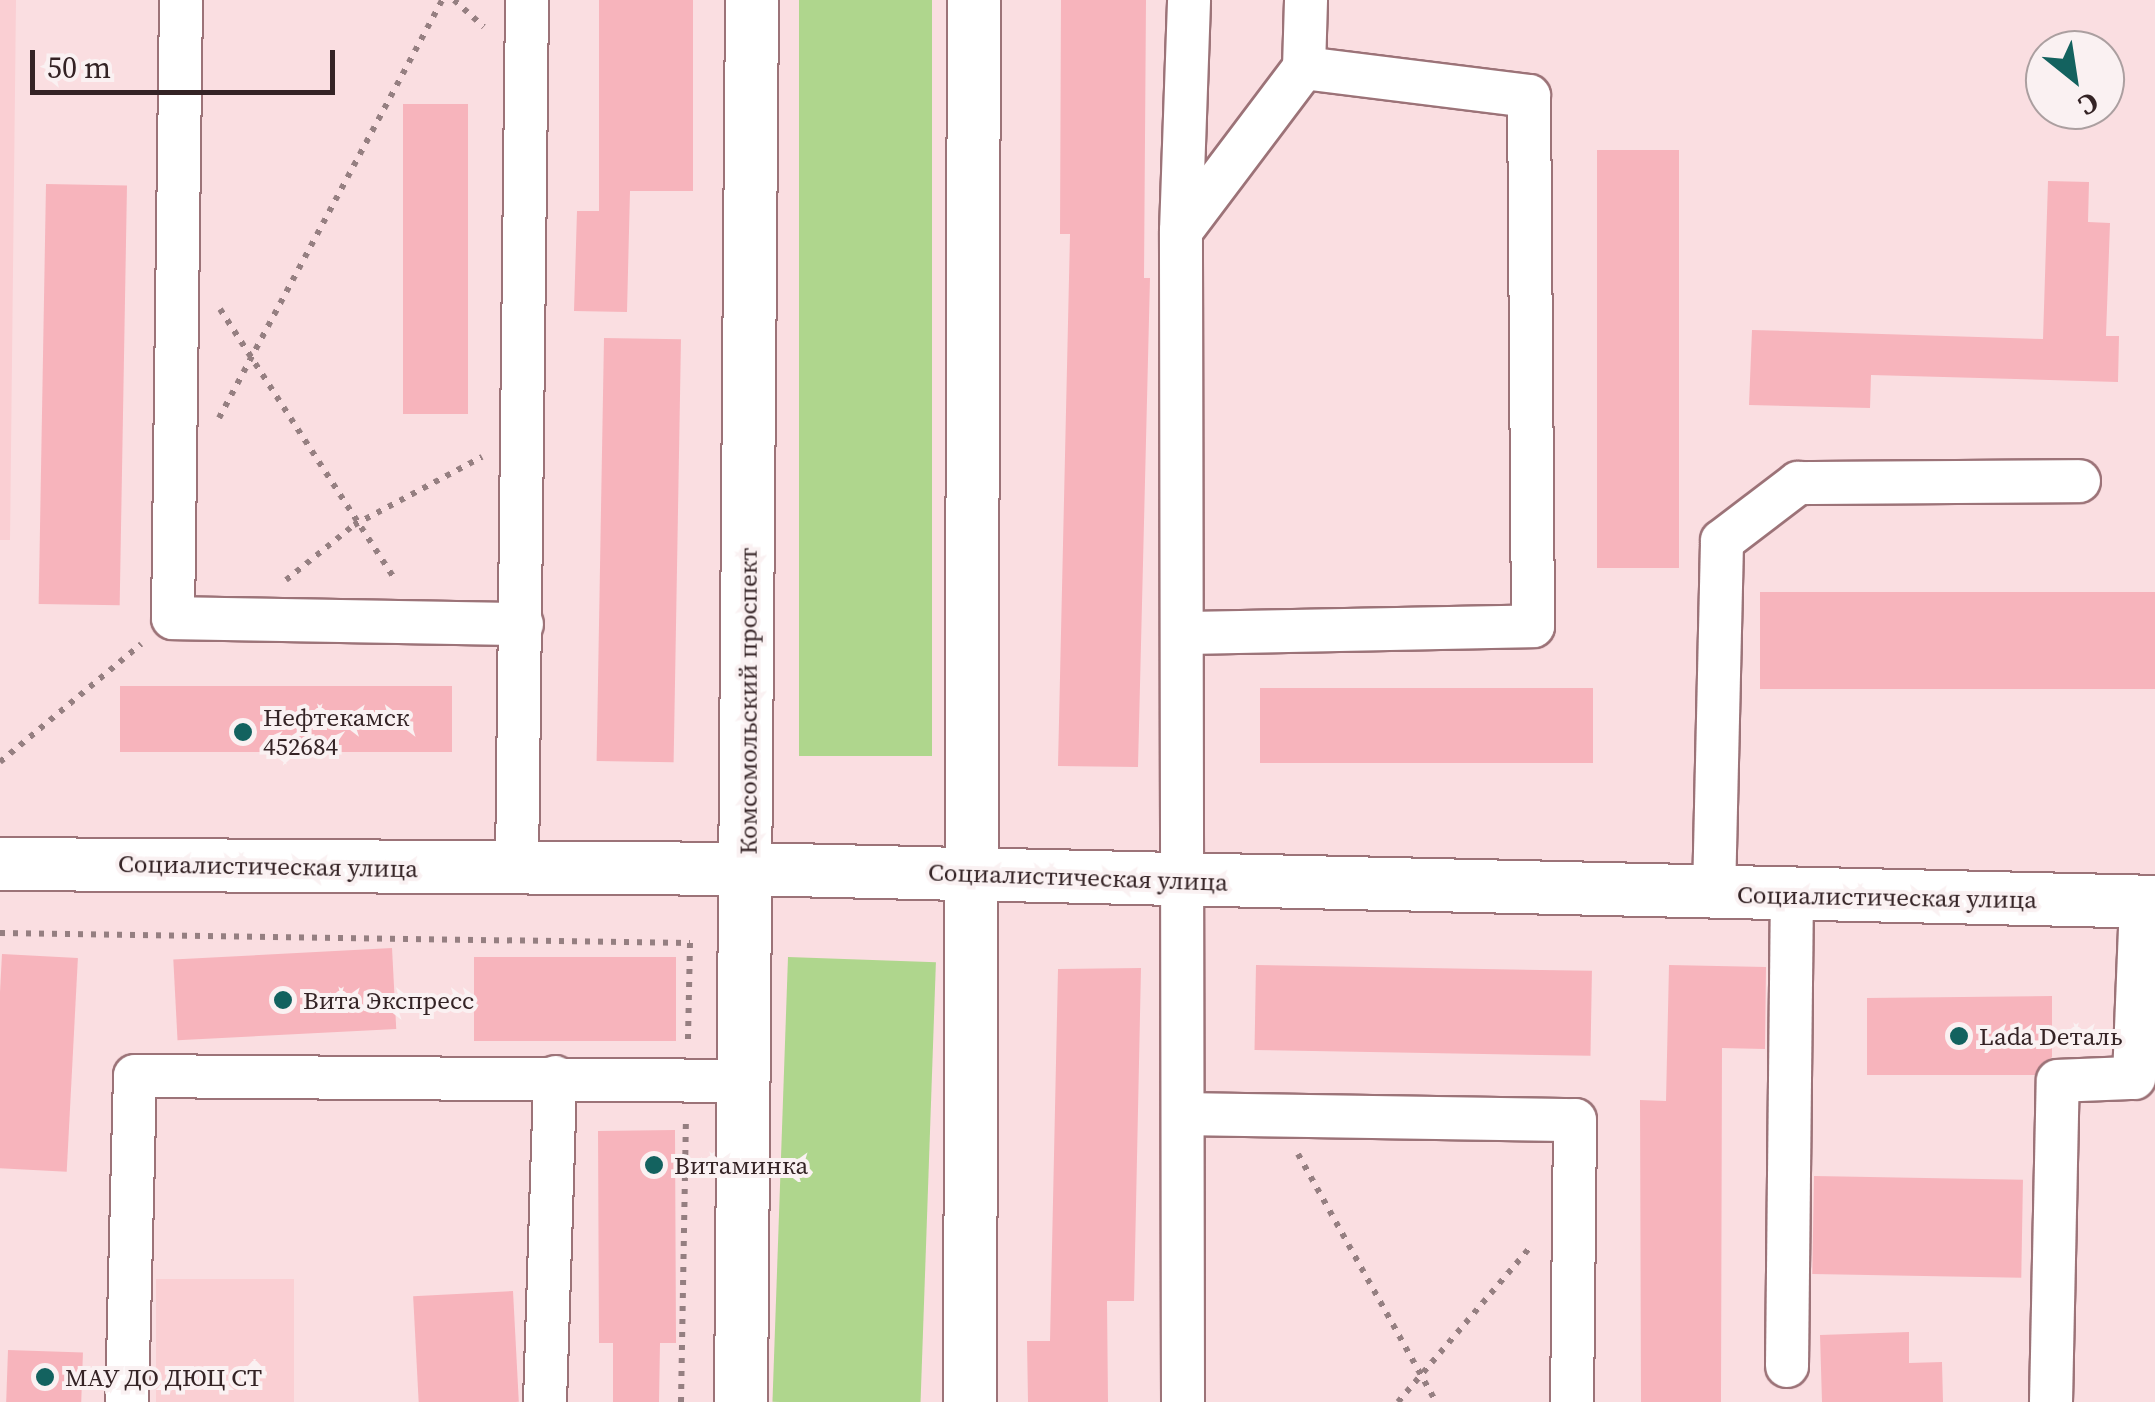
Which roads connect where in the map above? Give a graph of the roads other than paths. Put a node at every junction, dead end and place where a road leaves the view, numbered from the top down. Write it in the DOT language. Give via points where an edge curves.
graph roads {
  1 [pos="181,0"];
  2 [pos="527,0"];
  3 [pos="752,0"];
  4 [pos="974,0"];
  5 [pos="1189,0"];
  6 [pos="1306,0"];
  7 [pos="1304,68"];
  8 [pos="1181,232"];
  9 [pos="2079,482"];
  10 [pos="522,624"];
  11 [pos="1183,633"];
  12 [pos="0,864"];
  13 [pos="748,868"];
  14 [pos="518,869"];
  15 [pos="974,873"];
  16 [pos="1181,880"];
  17 [pos="1714,895"];
  18 [pos="1792,896"];
  19 [pos="2148,901"];
  20 [pos="555,1077"];
  21 [pos="747,1081"];
  22 [pos="1186,1114"];
  23 [pos="1787,1366"];
  24 [pos="127,1402"];
  25 [pos="545,1402"];
  26 [pos="741,1402"];
  27 [pos="970,1402"];
  28 [pos="1183,1402"];
  29 [pos="1572,1402"];
  30 [pos="2051,1402"];
  1 -- 10 [label="lane" via="173,618"];
  2 -- 10 [label="lane"];
  3 -- 13 [label="main road, Комсомольский проспект"];
  4 -- 15 [label="main road"];
  5 -- 8 [label="lane"];
  6 -- 7 [label="lane"];
  7 -- 8 [label="lane"];
  7 -- 11 [label="lane" via="1529,96 1533,626"];
  8 -- 11 [label="lane"];
  9 -- 17 [label="lane" via="1798,483 1722,541"];
  10 -- 14 [label="lane"];
  11 -- 16 [label="lane"];
  12 -- 14 [label="main road, Социалистическая улица"];
  13 -- 14 [label="main road, Социалистическая улица"];
  13 -- 15 [label="main road, Социалистическая улица"];
  13 -- 21 [label="main road, Комсомольский проспект"];
  15 -- 16 [label="main road, Социалистическая улица"];
  15 -- 27 [label="main road"];
  16 -- 17 [label="main road, Социалистическая улица"];
  16 -- 22 [label="lane"];
  17 -- 18 [label="main road, Социалистическая улица"];
  18 -- 19 [label="main road, Социалистическая улица"];
  18 -- 23 [label="lane"];
  19 -- 30 [label="lane" via="2134,1078 2058,1081"];
  20 -- 21 [label="lane"];
  20 -- 24 [label="lane" via="134,1076"];
  20 -- 25 [label="lane"];
  21 -- 26 [label="main road, Комсомольский проспект"];
  22 -- 28 [label="lane"];
  22 -- 29 [label="lane" via="1575,1120"];
}
